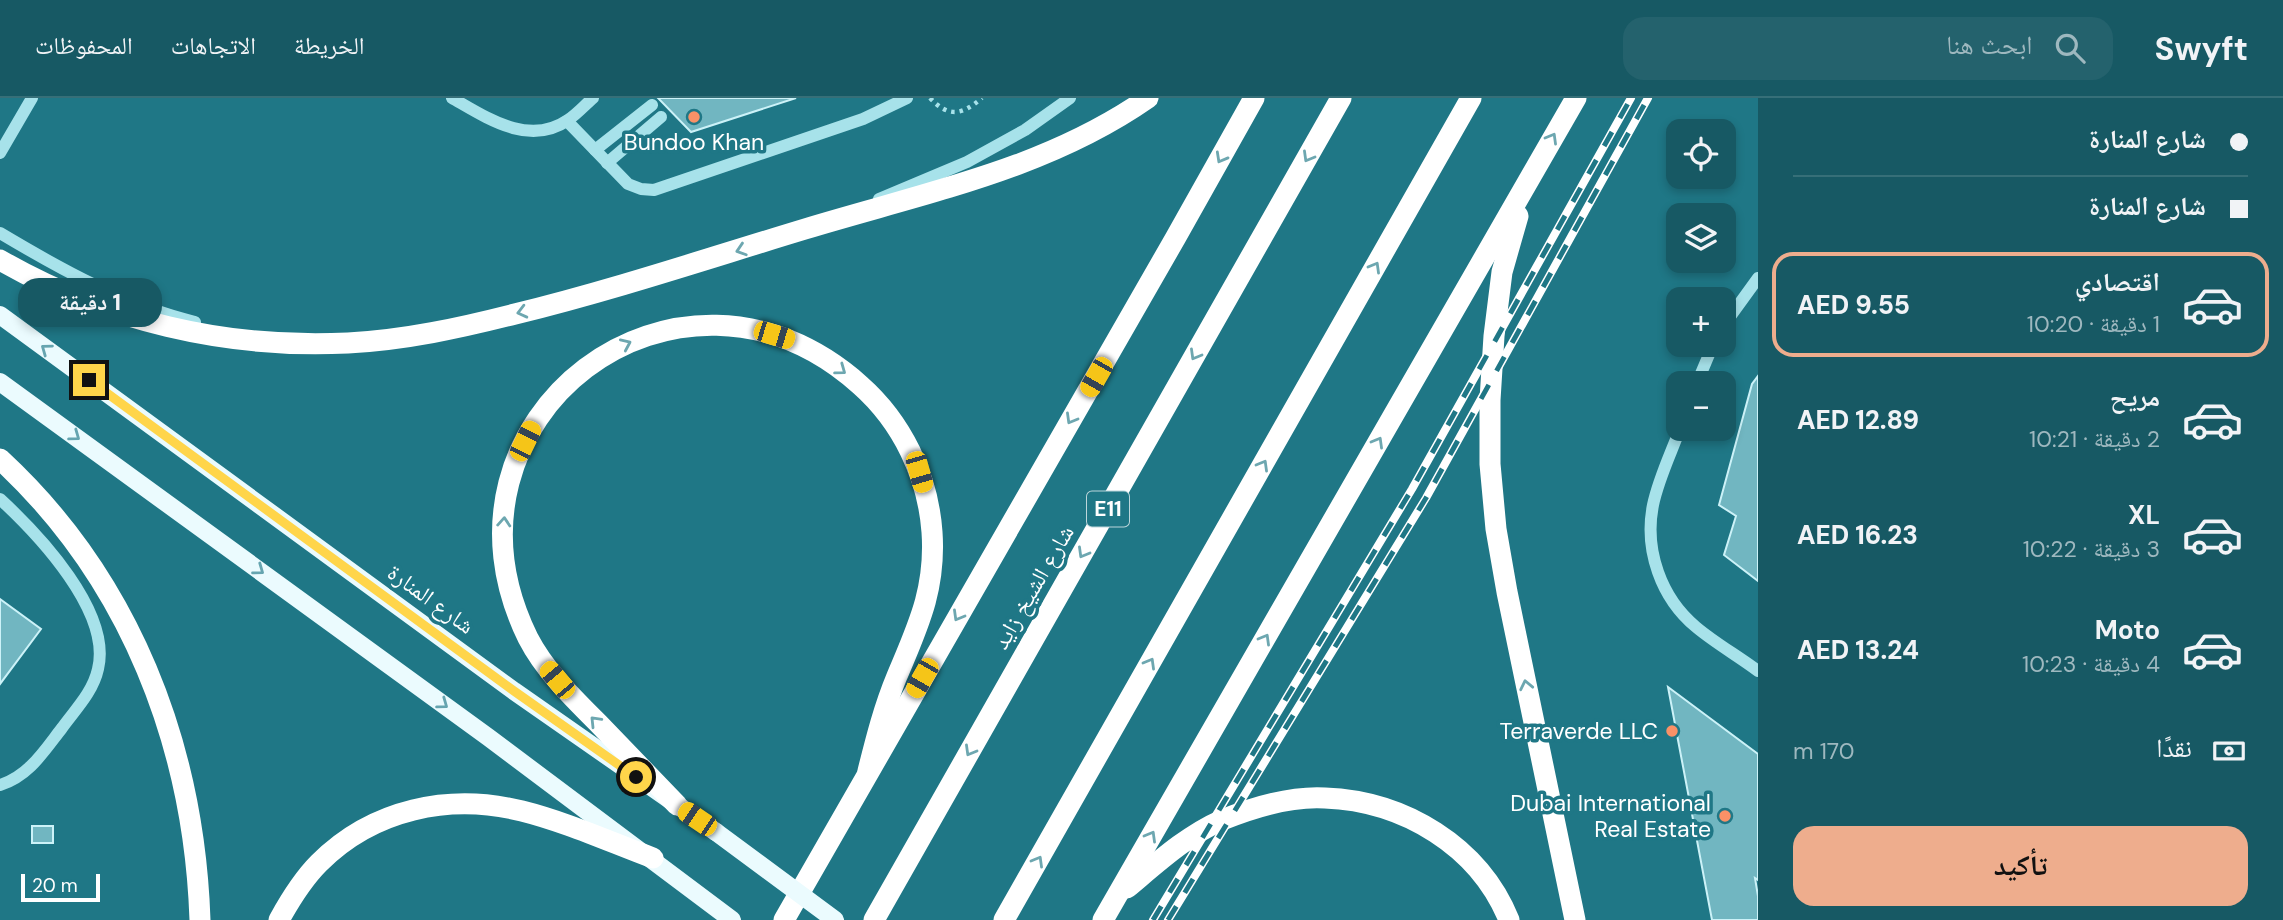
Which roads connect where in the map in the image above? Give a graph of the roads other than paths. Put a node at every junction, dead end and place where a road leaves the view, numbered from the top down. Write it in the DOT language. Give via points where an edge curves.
graph roads {
  1 [pos="32,98"];
  2 [pos="452,98"];
  3 [pos="593,98"];
  4 [pos="907,98"];
  5 [pos="1070,98"];
  6 [pos="1149,98"];
  7 [pos="1254,98"];
  8 [pos="1341,98"];
  9 [pos="1471,98"];
  10 [pos="1576,98"];
  11 [pos="652,104"];
  12 [pos="661,117"];
  13 [pos="567,121"];
  14 [pos="596,150"];
  15 [pos="0,153"];
  16 [pos="607,163"];
  17 [pos="1531,175"];
  18 [pos="806,229"];
  19 [pos="0,233"];
  20 [pos="0,260"];
  21 [pos="1758,278"];
  22 [pos="1736,308"];
  23 [pos="0,315"];
  24 [pos="302,344"];
  25 [pos="0,382"];
  26 [pos="1676,441"];
  27 [pos="0,459"];
  28 [pos="0,499"];
  29 [pos="1758,671"];
  30 [pos="868,771"];
  31 [pos="0,785"];
  32 [pos="677,805"];
  33 [pos="653,858"];
  34 [pos="1117,896"];
  35 [pos="200,920"];
  36 [pos="279,920"];
  37 [pos="732,920"];
  38 [pos="784,920"];
  39 [pos="835,920"];
  40 [pos="874,920"];
  41 [pos="1004,920"];
  42 [pos="1104,920"];
  43 [pos="1510,920"];
  44 [pos="1575,920"];
  1 -- 15 [label="street"];
  2 -- 13 [label="street" via="520,131 544,130"];
  3 -- 13 [label="street"];
  4 -- 16 [label="street" via="863,120 654,190 628,184"];
  5 -- 18 [label="street" via="967,162"];
  6 -- 18 [label="highway" via="1056,151 1009,169"];
  7 -- 30 [label="highway, one-way"];
  8 -- 40 [label="highway, شارع الشيخ زايد / E11, one-way"];
  41 -- 9 [label="highway, one-way"];
  17 -- 10 [label="highway, one-way"];
  11 -- 14 [label="street"];
  12 -- 16 [label="street"];
  13 -- 14 [label="street"];
  14 -- 16 [label="street"];
  34 -- 17 [label="highway, one-way"];
  44 -- 17 [label="highway, one-way" via="1507,592 1490,464 1490,387 1502,272"];
  18 -- 24 [label="highway, one-way" via="630,284 452,330"];
  19 -- 24 [label="street" via="68,274 124,298 182,319"];
  20 -- 24 [label="highway" via="67,294 159,326"];
  21 -- 22 [label="street"];
  32 -- 23 [label="main road, شارع المنارة, one-way"];
  25 -- 33 [label="main road, one-way"];
  26 -- 29 [label="street" via="1654,503 1655,562 1682,614"];
  27 -- 35 [label="highway" via="56,518 92,566 148,670 184,783 195,842"];
  28 -- 31 [label="street" via="38,538 75,588 96,628 100,654 87,695 39,759 19,777"];
  32 -- 30 [label="highway, one-way" via="547,667 516,611 503,549 509,485 518,455 550,400 600,357 660,332 726,326 790,340 819,354 870,394 906,444 928,502 932,564 919,625 897,675"];
  30 -- 38 [label="highway"];
  32 -- 39 [label="main road, شارع المنارة, bridge"];
  33 -- 36 [label="highway" via="521,810 464,804 416,808 375,823 345,841 296,890"];
  33 -- 37 [label="main road"];
  34 -- 42 [label="highway"];
  34 -- 43 [label="highway" via="1172,851 1220,821 1286,801 1323,797 1396,811 1430,828 1460,850 1486,878"];
}
